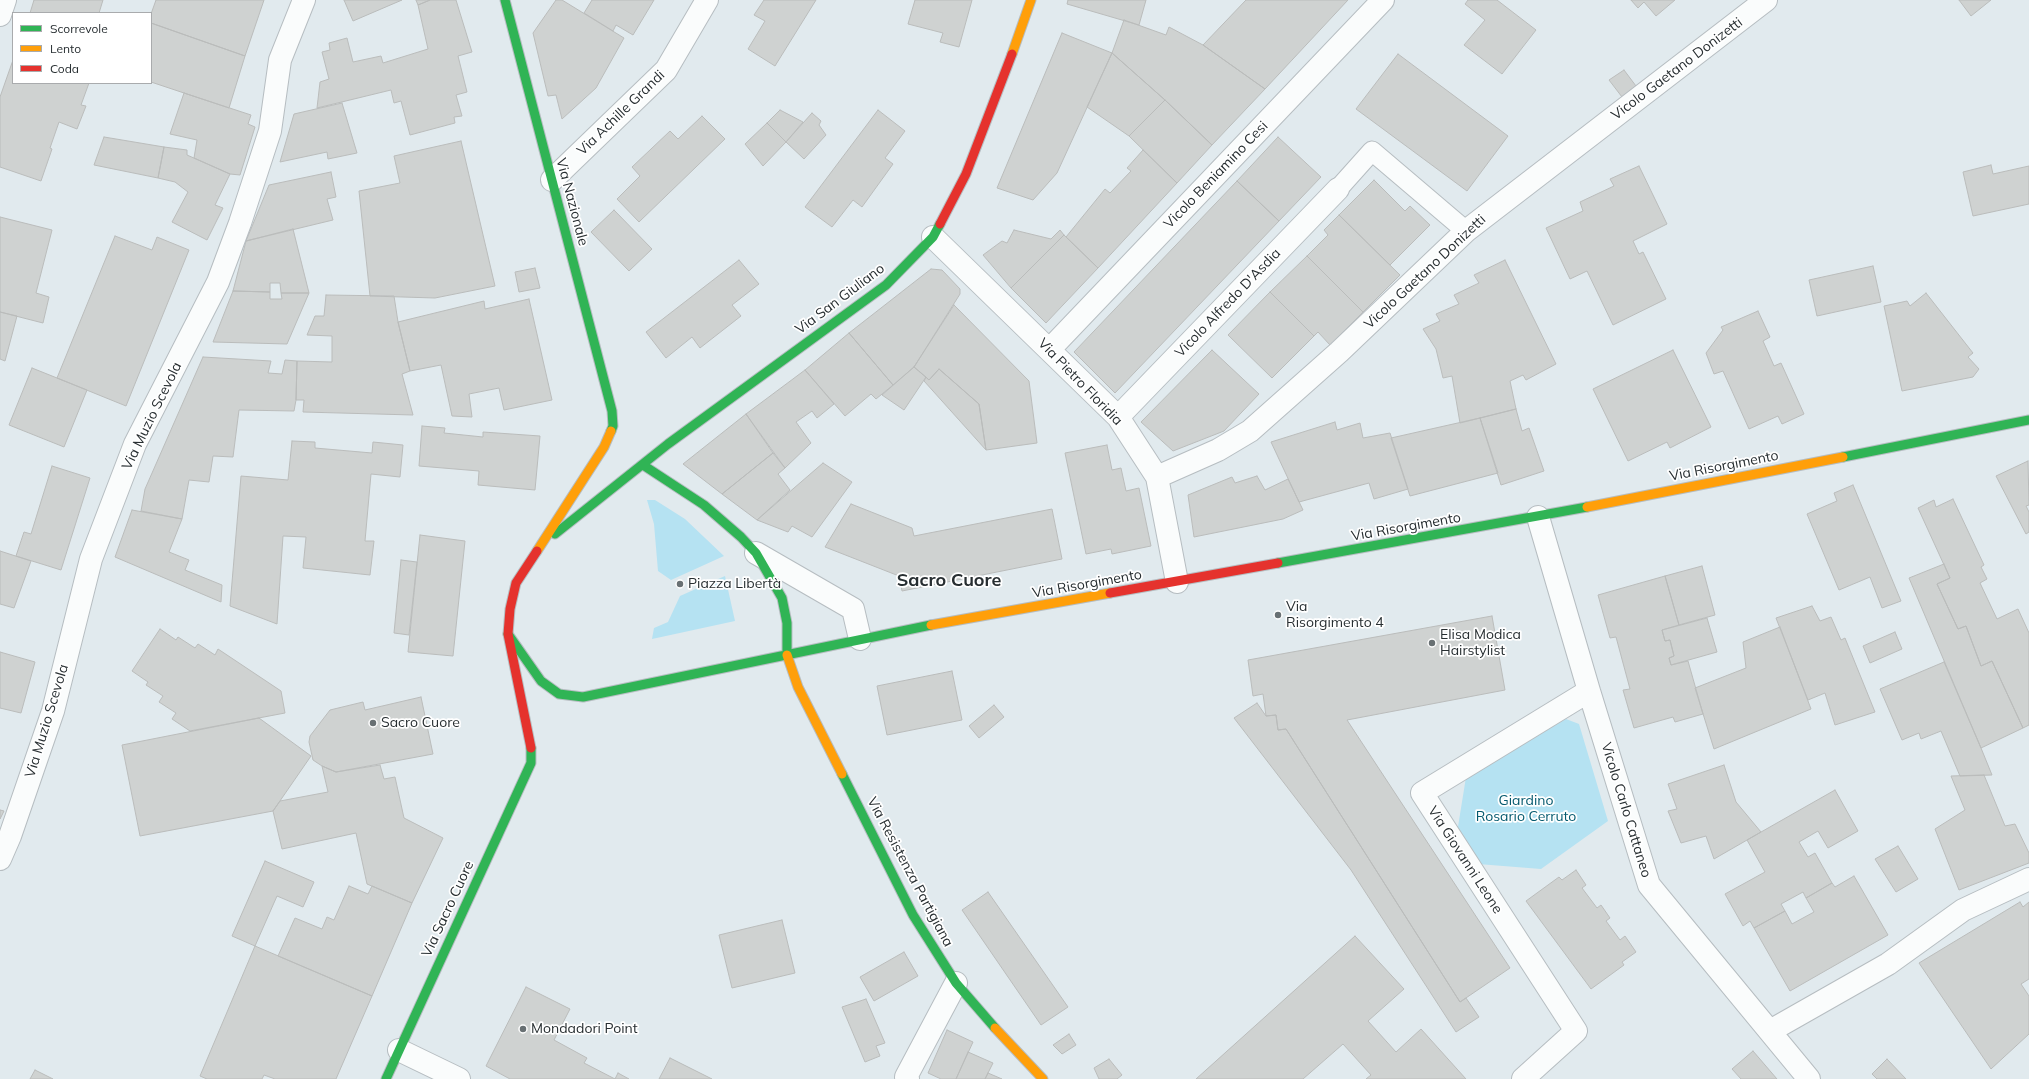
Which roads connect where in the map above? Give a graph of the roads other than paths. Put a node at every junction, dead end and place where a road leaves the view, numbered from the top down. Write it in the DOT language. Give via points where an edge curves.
graph roads {
  1 [pos="5,0"];
  2 [pos="304,0"];
  3 [pos="505,0"];
  4 [pos="707,0"];
  5 [pos="1031,0"];
  6 [pos="1383,0"];
  7 [pos="1766,0"];
  8 [pos="0,15"];
  9 [pos="552,180"];
  10 [pos="1338,189"];
  11 [pos="1466,231"];
  12 [pos="933,237"];
  13 [pos="1050,350"];
  14 [pos="1118,417"];
  15 [pos="2029,420"];
  16 [pos="643,465"];
  17 [pos="1157,477"];
  18 [pos="1538,517"];
  19 [pos="542,544"];
  20 [pos="756,553"];
  21 [pos="1177,582"];
  22 [pos="508,634"];
  23 [pos="860,639"];
  24 [pos="787,655"];
  25 [pos="1589,691"];
  26 [pos="0,859"];
  27 [pos="2029,879"];
  28 [pos="956,983"];
  29 [pos="1770,1031"];
  30 [pos="398,1050"];
  31 [pos="386,1079"];
  32 [pos="459,1079"];
  33 [pos="908,1079"];
  34 [pos="1043,1079"];
  35 [pos="1523,1079"];
  36 [pos="1809,1079"];
  1 -- 8 [label="street"];
  2 -- 26 [label="street, Via Muzio Scevola" via="280,60 270,131 218,282 135,444 91,559 53,711"];
  3 -- 9 [label="street, Via Nazionale"];
  4 -- 9 [label="street, Via Achille Grandi" via="666,70"];
  5 -- 12 [label="street, Via San Giuliano" via="966,174"];
  6 -- 13 [label="street, Vicolo Beniamino Cesi"];
  7 -- 11 [label="street, Vicolo Gaetano Donizetti"];
  9 -- 19 [label="street, Via Nazionale" via="612,411 613,426 604,447"];
  10 -- 11 [label="lane" via="1372,151"];
  10 -- 14 [label="street, Vicolo Alfredo D'Asdia"];
  11 -- 17 [label="street, Vicolo Gaetano Donizetti" via="1339,352 1250,430 1218,450"];
  12 -- 13 [label="street, Via Pietro Floridia"];
  12 -- 16 [label="street, Via San Giuliano" via="886,285"];
  13 -- 14 [label="street, Via Pietro Floridia"];
  14 -- 17 [label="street, Via Pietro Floridia"];
  15 -- 18 [label="street, Via Risorgimento"];
  16 -- 19 [label="street, Via San Giuliano"];
  16 -- 20 [label="street, Via Resistenza Partigiana" via="704,505"];
  17 -- 21 [label="street, Via Pietro Floridia"];
  18 -- 21 [label="street, Via Risorgimento"];
  18 -- 25 [label="street, Vicolo Carlo Cattaneo"];
  19 -- 22 [label="street, Via Sacro Cuore" via="516,584"];
  20 -- 23 [label="street" via="853,609"];
  20 -- 24 [label="street, Via Resistenza Partigiana" via="782,598 787,623"];
  21 -- 23 [label="street, Via Risorgimento"];
  22 -- 24 [label="street, Via Risorgimento" via="541,682 560,694 583,697"];
  22 -- 30 [label="street, Via Sacro Cuore" via="531,749 531,763"];
  23 -- 24 [label="street, Via Risorgimento"];
  24 -- 28 [label="street, Via Resistenza Partigiana" via="798,687 913,915"];
  25 -- 29 [label="street, Vicolo Carlo Cattaneo" via="1649,885"];
  25 -- 35 [label="street, Via Giovanni Leone" via="1422,792 1576,1030"];
  27 -- 29 [label="street" via="1963,910 1888,964"];
  28 -- 33 [label="street" via="906,1077"];
  28 -- 34 [label="street, Via Resistenza Partigiana" via="1012,1048"];
  29 -- 36 [label="street, Vicolo Carlo Cattaneo"];
  30 -- 31 [label="street, Via Sacro Cuore"];
  30 -- 32 [label="street"];
}
